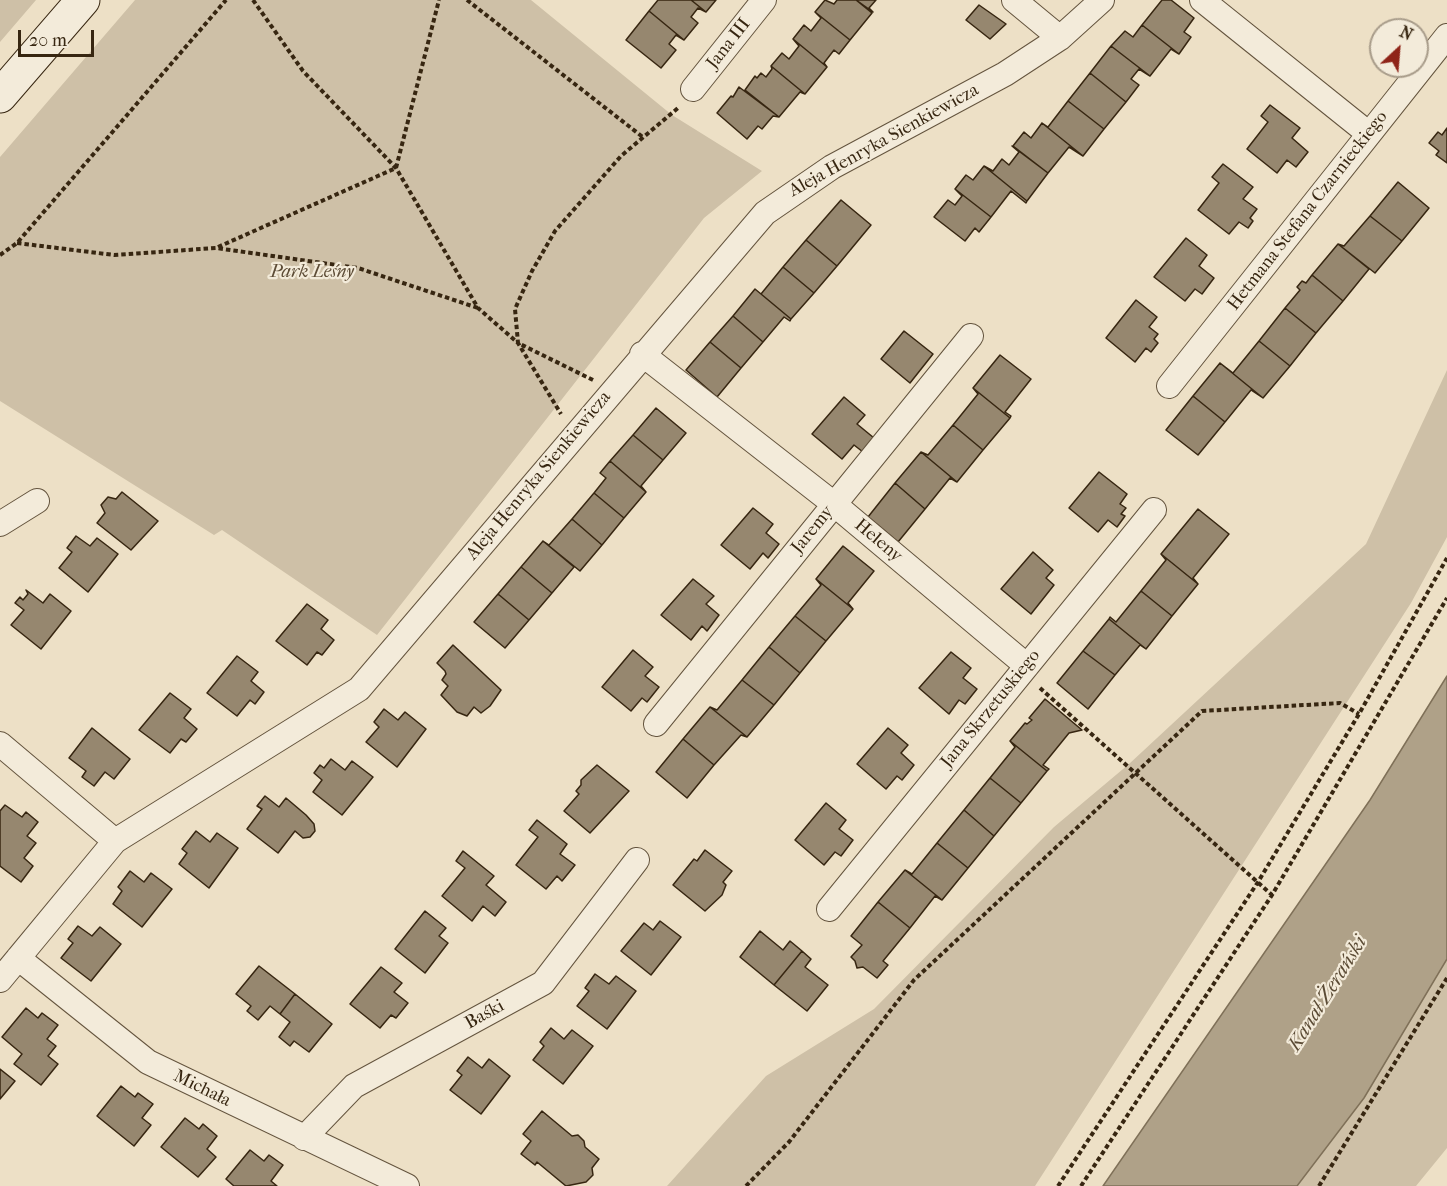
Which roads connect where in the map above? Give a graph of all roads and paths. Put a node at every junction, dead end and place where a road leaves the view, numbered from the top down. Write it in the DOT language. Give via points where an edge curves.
graph roads {
  1 [pos="83,0"];
  2 [pos="226,0"];
  3 [pos="253,0"];
  4 [pos="439,0"];
  5 [pos="467,0"];
  6 [pos="764,0"];
  7 [pos="1014,0"];
  8 [pos="1102,0"];
  9 [pos="1202,0"];
  10 [pos="1447,36"];
  11 [pos="1060,38"];
  12 [pos="693,89"];
  13 [pos="0,96"];
  14 [pos="1369,134"];
  15 [pos="644,138"];
  16 [pos="396,168"];
  17 [pos="17,243"];
  18 [pos="216,248"];
  19 [pos="0,255"];
  20 [pos="478,308"];
  21 [pos="970,336"];
  22 [pos="518,343"];
  23 [pos="642,354"];
  24 [pos="1169,386"];
  25 [pos="612,389"];
  26 [pos="574,435"];
  27 [pos="36,501"];
  28 [pos="834,504"];
  29 [pos="1154,510"];
  30 [pos="0,524"];
  31 [pos="1447,558"];
  32 [pos="1447,598"];
  33 [pos="1027,666"];
  34 [pos="1359,714"];
  35 [pos="656,724"];
  36 [pos="0,744"];
  37 [pos="1135,771"];
  38 [pos="115,841"];
  39 [pos="636,860"];
  40 [pos="1258,882"];
  41 [pos="1272,895"];
  42 [pos="829,909"];
  43 [pos="18,958"];
  44 [pos="1447,978"];
  45 [pos="0,980"];
  46 [pos="304,1138"];
  47 [pos="407,1186"];
  48 [pos="746,1186"];
  49 [pos="1058,1186"];
  50 [pos="1081,1186"];
  51 [pos="1319,1186"];
  1 -- 13 [label="main road"];
  2 -- 17 [label="path"];
  3 -- 16 [label="path" via="303,71"];
  4 -- 16 [label="path"];
  5 -- 15 [label="path"];
  6 -- 12 [label="street, Jana III"];
  7 -- 11 [label="street"];
  8 -- 11 [label="street, Aleja Henryka Sienkiewicza"];
  9 -- 14 [label="street"];
  10 -- 14 [label="street, Hetmana Stefana Czarnieckiego"];
  11 -- 23 [label="street, Aleja Henryka Sienkiewicza" via="1005,74 832,166 786,196 748,230"];
  12 -- 15 [label="path" via="672,115"];
  14 -- 24 [label="street, Hetmana Stefana Czarnieckiego"];
  15 -- 22 [label="path" via="621,156 555,231 515,309"];
  16 -- 18 [label="path"];
  16 -- 20 [label="path"];
  17 -- 18 [label="path" via="114,255"];
  17 -- 19 [label="path"];
  18 -- 20 [label="path" via="358,268"];
  20 -- 22 [label="path"];
  21 -- 28 [label="street, Jaremy"];
  22 -- 25 [label="path"];
  22 -- 26 [label="path"];
  23 -- 25 [label="street, Aleja Henryka Sienkiewicza"];
  23 -- 28 [label="street, Heleny"];
  25 -- 26 [label="street, Aleja Henryka Sienkiewicza"];
  26 -- 38 [label="street, Aleja Henryka Sienkiewicza" via="359,689"];
  27 -- 30 [label="street"];
  28 -- 33 [label="street, Heleny"];
  28 -- 35 [label="street, Jaremy"];
  29 -- 33 [label="street, Jana Skrzetuskiego"];
  31 -- 34 [label="path"];
  32 -- 41 [label="path"];
  33 -- 37 [label="path" via="1031,680"];
  33 -- 42 [label="street, Jana Skrzetuskiego"];
  34 -- 37 [label="path" via="1340,703 1202,711"];
  34 -- 40 [label="path"];
  36 -- 38 [label="street"];
  37 -- 40 [label="path"];
  37 -- 48 [label="path" via="914,980 789,1142"];
  38 -- 43 [label="street, Aleja Henryka Sienkiewicza"];
  39 -- 46 [label="street, Baśki" via="543,983 354,1086"];
  40 -- 41 [label="path"];
  40 -- 49 [label="path"];
  41 -- 50 [label="path"];
  43 -- 45 [label="street, Aleja Henryka Sienkiewicza"];
  43 -- 46 [label="street, Michała" via="148,1062"];
  44 -- 51 [label="path"];
  46 -- 47 [label="street, Michała"];
}
